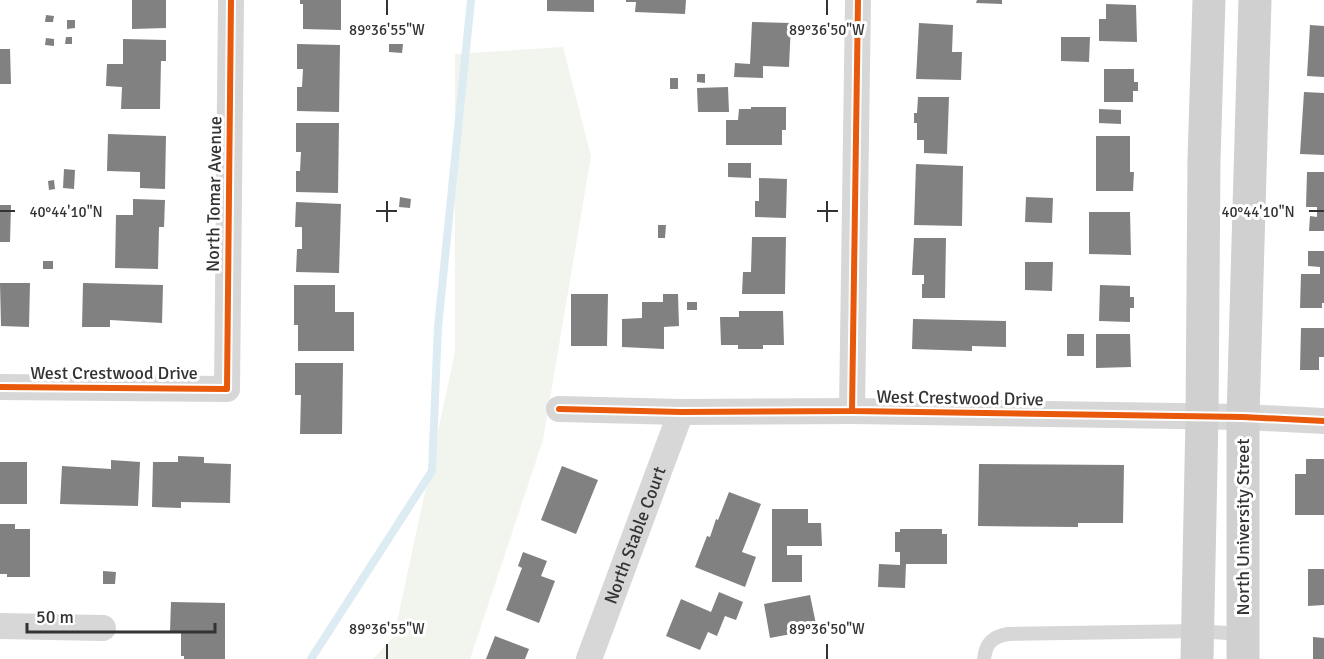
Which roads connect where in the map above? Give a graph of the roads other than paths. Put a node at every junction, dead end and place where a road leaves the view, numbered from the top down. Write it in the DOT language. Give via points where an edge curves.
graph roads {
  1 [pos="231,0"];
  2 [pos="858,0"];
  3 [pos="1209,0"];
  4 [pos="1255,0"];
  5 [pos="0,387"];
  6 [pos="227,389"];
  7 [pos="559,410"];
  8 [pos="852,411"];
  9 [pos="681,412"];
  10 [pos="1202,417"];
  11 [pos="1243,417"];
  12 [pos="1324,421"];
  13 [pos="0,626"];
  14 [pos="103,628"];
  15 [pos="1198,645"];
  16 [pos="1243,646"];
  17 [pos="589,659"];
  18 [pos="984,659"];
  1 -- 6 [label="street, North Tomar Avenue"];
  2 -- 8 [label="street"];
  3 -- 10 [label="main road"];
  4 -- 11 [label="main road, North University Street"];
  5 -- 6 [label="street, West Crestwood Drive"];
  7 -- 9 [label="street, West Crestwood Drive"];
  8 -- 9 [label="street, West Crestwood Drive"];
  8 -- 10 [label="street, West Crestwood Drive"];
  9 -- 17 [label="street, North Stable Court"];
  10 -- 11 [label="street, West Crestwood Drive"];
  10 -- 15 [label="main road"];
  11 -- 12 [label="street, West Crestwood Drive"];
  11 -- 16 [label="main road, North University Street"];
  13 -- 14 [label="street"];
  15 -- 16 [label="lane"];
  15 -- 18 [label="lane" via="1008,634 987,644"];
}
